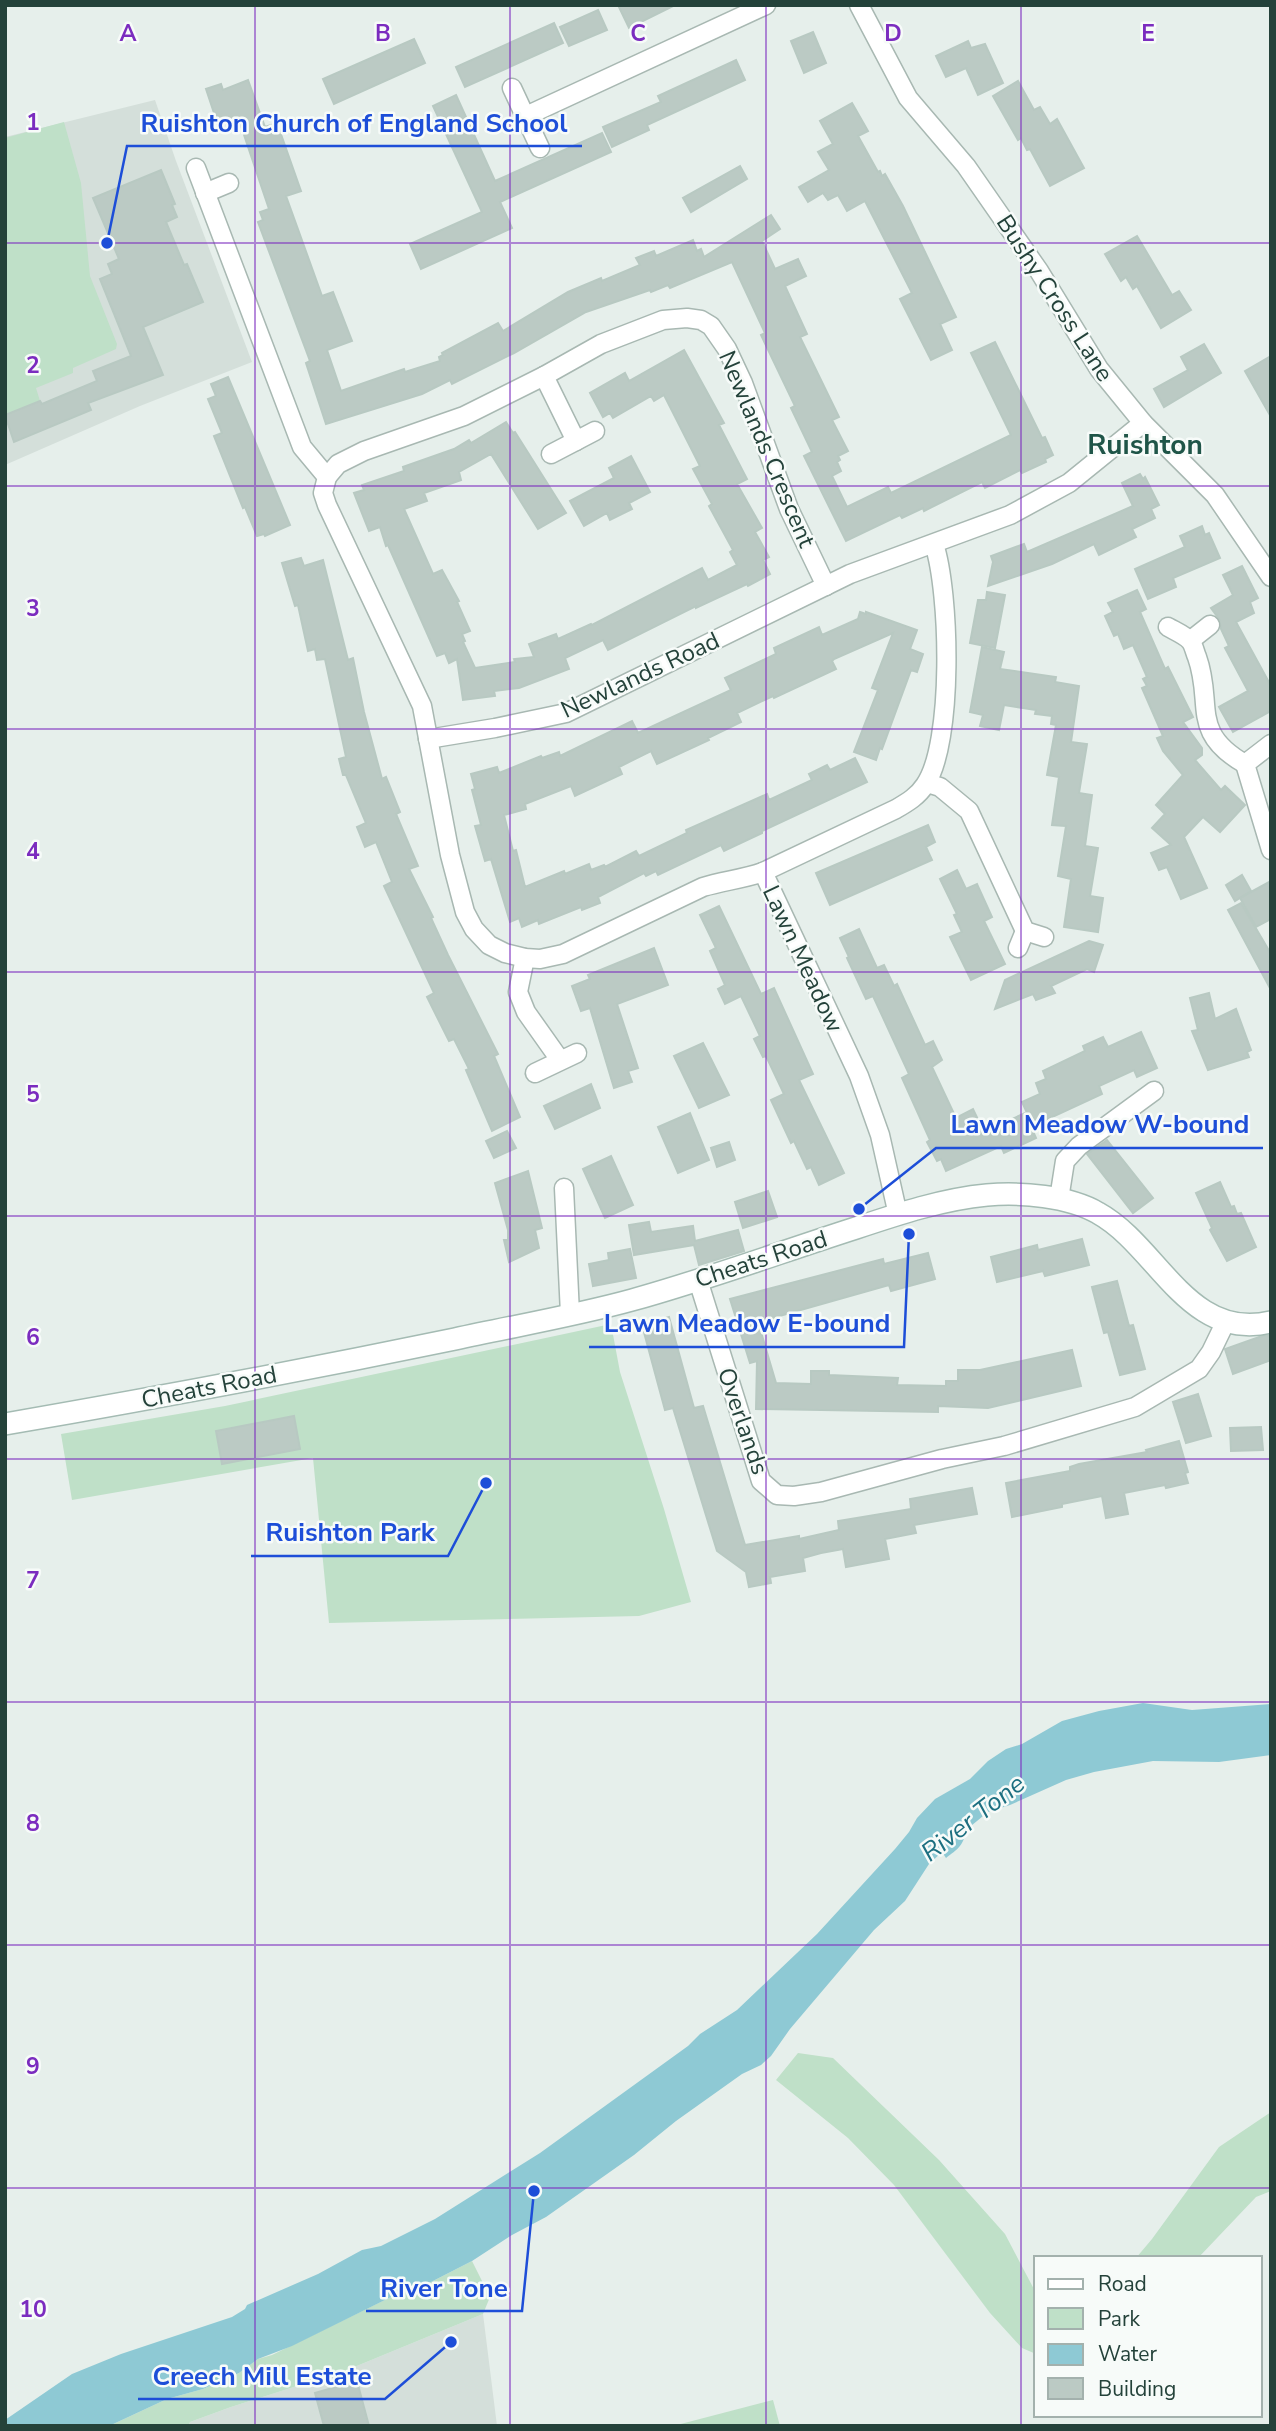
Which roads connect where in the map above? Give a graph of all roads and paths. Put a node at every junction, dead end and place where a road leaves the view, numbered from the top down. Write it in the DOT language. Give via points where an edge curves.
graph roads {
  1 [pos="766,5"];
  2 [pos="859,5"];
  3 [pos="512,88"];
  4 [pos="526,116"];
  5 [pos="540,148"];
  6 [pos="196,168"];
  7 [pos="229,183"];
  8 [pos="205,193"];
  9 [pos="544,376"];
  10 [pos="1143,423"];
  11 [pos="595,431"];
  12 [pos="576,441"];
  13 [pos="551,454"];
  14 [pos="327,477"];
  15 [pos="934,544"];
  16 [pos="1271,577"];
  17 [pos="826,586"];
  18 [pos="1210,625"];
  19 [pos="1168,627"];
  20 [pos="1191,640"];
  21 [pos="428,738"];
  22 [pos="1271,744"];
  23 [pos="1245,764"];
  24 [pos="927,783"];
  25 [pos="1271,850"];
  26 [pos="763,872"];
  27 [pos="1025,931"];
  28 [pos="1044,937"];
  29 [pos="1018,948"];
  30 [pos="525,958"];
  31 [pos="535,1073"];
  32 [pos="1154,1091"];
  33 [pos="564,1188"];
  34 [pos="1059,1199"];
  35 [pos="898,1215"];
  36 [pos="698,1280"];
  37 [pos="570,1314"];
  38 [pos="1226,1321"];
  39 [pos="1271,1322"];
  40 [pos="5,1424"];
  1 -- 4 [label="street"];
  2 -- 10 [label="street, Bushy Cross Lane" via="908,98 966,166 1039,271 1099,369"];
  3 -- 4 [label="street"];
  4 -- 5 [label="street"];
  6 -- 8 [label="street"];
  7 -- 8 [label="street"];
  8 -- 14 [label="street" via="302,447"];
  9 -- 12 [label="street"];
  9 -- 14 [label="street, Newlands Crescent" via="464,416 364,451 338,464"];
  9 -- 17 [label="street, Newlands Crescent" via="601,344 663,320 687,318 710,326 738,372 789,509"];
  10 -- 15 [label="street, Newlands Road" via="1069,483 1010,515"];
  10 -- 16 [label="street, Bushy Cross Lane" via="1215,495"];
  11 -- 12 [label="street"];
  12 -- 13 [label="street"];
  14 -- 21 [label="street" via="323,493 327,505 422,706"];
  15 -- 17 [label="street, Newlands Road"];
  15 -- 24 [label="street" via="946,610 946,688 938,749"];
  17 -- 21 [label="street, Newlands Road" via="566,713"];
  18 -- 20 [label="street"];
  19 -- 20 [label="street"];
  20 -- 23 [label="street" via="1203,674 1208,728 1228,754"];
  21 -- 30 [label="street" via="465,912 489,945"];
  22 -- 23 [label="street"];
  23 -- 25 [label="street"];
  24 -- 26 [label="street, Lawn Meadow" via="896,808"];
  24 -- 27 [label="street" via="940,787 969,811"];
  26 -- 30 [label="street" via="703,887 563,954"];
  26 -- 35 [label="street, Lawn Meadow" via="859,1076 880,1135"];
  27 -- 28 [label="street"];
  27 -- 29 [label="street"];
  30 -- 31 [label="street" via="518,992 526,1012 569,1057"];
  32 -- 34 [label="street" via="1065,1161"];
  33 -- 37 [label="street"];
  34 -- 35 [label="street, Cheats Road" via="985,1195"];
  34 -- 38 [label="street, Cheats Road" via="1096,1211 1122,1229 1195,1306"];
  35 -- 36 [label="street, Cheats Road"];
  36 -- 37 [label="street, Cheats Road"];
  36 -- 38 [label="street, Overlands" via="754,1462 761,1481 777,1495 821,1492 1135,1407 1199,1369"];
  37 -- 40 [label="street, Cheats Road" via="204,1390"];
  38 -- 39 [label="street, Cheats Road"];
}
